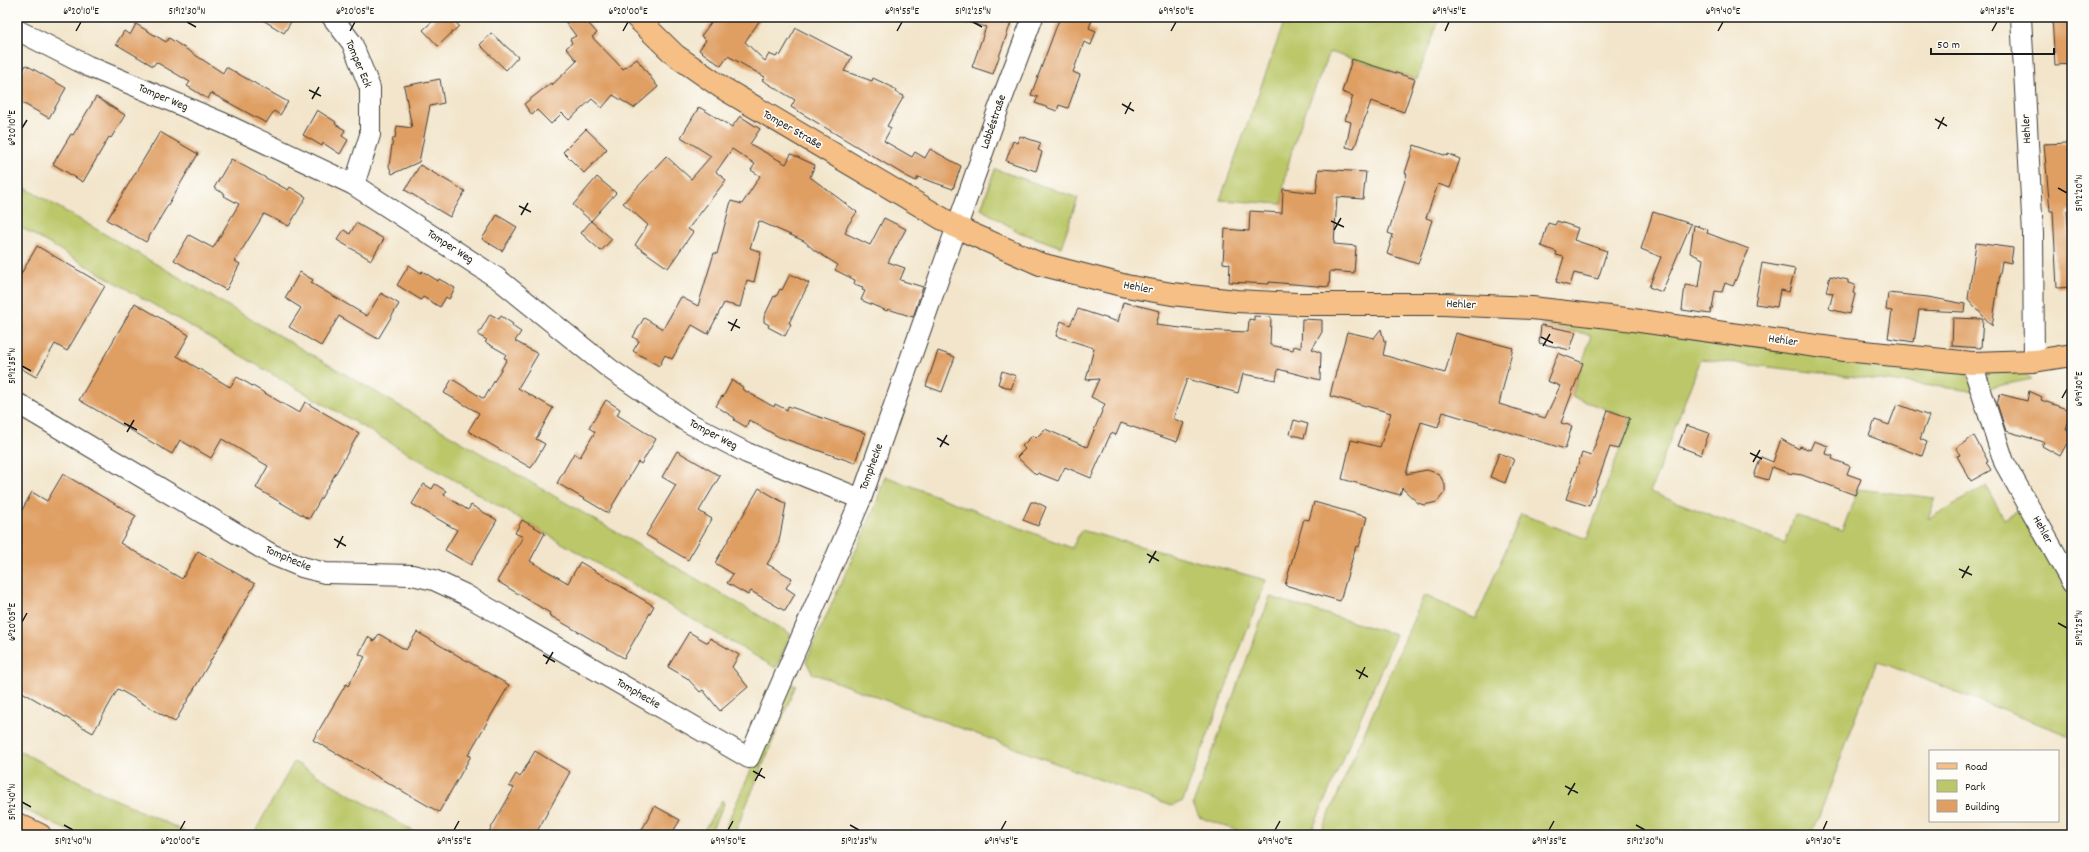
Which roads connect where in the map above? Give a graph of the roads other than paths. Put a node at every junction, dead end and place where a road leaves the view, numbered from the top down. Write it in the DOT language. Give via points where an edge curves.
graph roads {
  1 [pos="332,17"];
  2 [pos="636,17"];
  3 [pos="1033,17"];
  4 [pos="2021,17"];
  5 [pos="17,30"];
  6 [pos="354,185"];
  7 [pos="958,228"];
  8 [pos="2072,355"];
  9 [pos="2034,361"];
  10 [pos="1972,363"];
  11 [pos="17,403"];
  12 [pos="861,499"];
  13 [pos="2072,583"];
  14 [pos="17,824"];
  15 [pos="40,835"];
  1 -- 6 [label="street, Tomper Eck" via="352,43 370,88 370,135"];
  2 -- 7 [label="main road, Tomper Straße" via="675,55 721,87"];
  3 -- 7 [label="street, Labbéstraße"];
  4 -- 9 [label="street, Hehler" via="2033,234"];
  5 -- 6 [label="street, Tomper Weg" via="88,66 223,123"];
  6 -- 12 [label="street, Tomper Weg" via="497,278 610,369 687,422 747,453"];
  7 -- 10 [label="main road, Hehler" via="1040,264 1126,286 1172,294 1297,304 1443,304 1532,308 1845,350"];
  7 -- 12 [label="street, Tomphecke"];
  8 -- 9 [label="main road, Hehler"];
  9 -- 10 [label="main road, Hehler"];
  10 -- 13 [label="street, Hehler" via="2004,462"];
  11 -- 12 [label="street, Tomphecke" via="273,555 325,573 412,575 434,580 464,594 749,758"];
  14 -- 15 [label="main road"];
}
